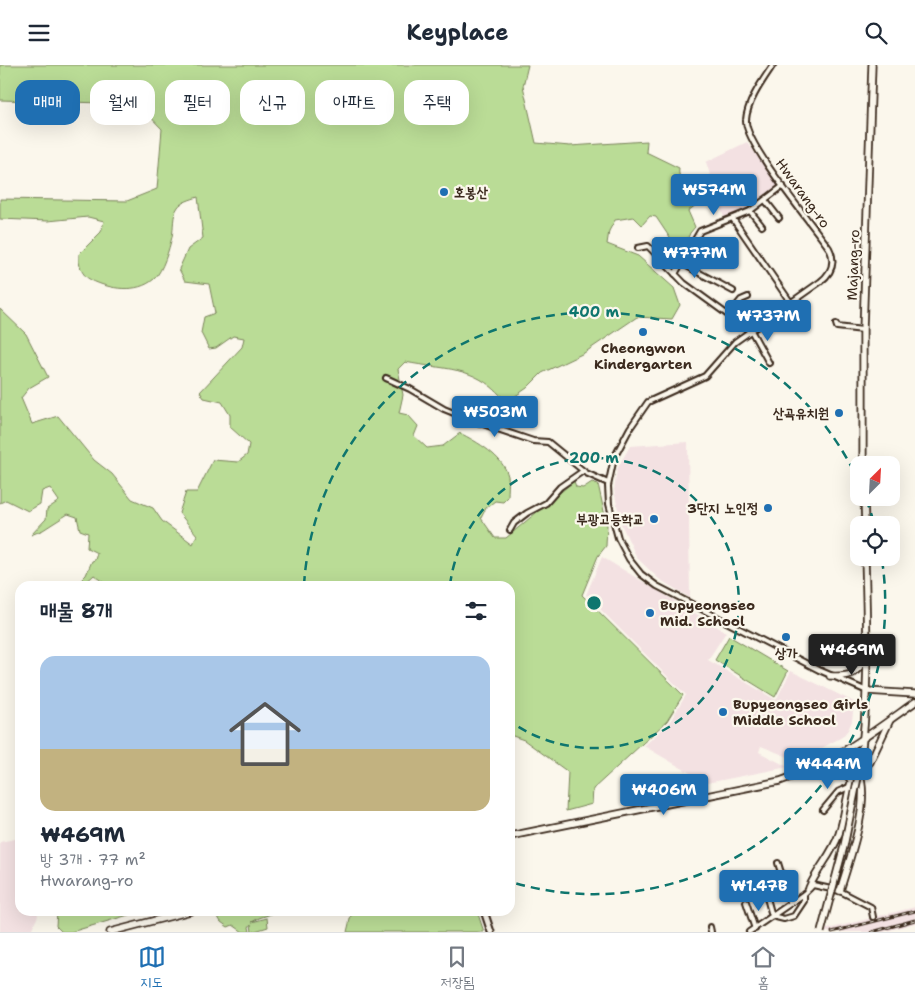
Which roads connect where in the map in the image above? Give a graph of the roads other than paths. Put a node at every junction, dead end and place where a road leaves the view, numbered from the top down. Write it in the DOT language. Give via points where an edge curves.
graph roads {
  1 [pos="773,65"];
  2 [pos="872,65"];
  3 [pos="783,186"];
  4 [pos="765,200"];
  5 [pos="750,211"];
  6 [pos="733,219"];
  7 [pos="779,219"];
  8 [pos="762,226"];
  9 [pos="638,248"];
  10 [pos="686,253"];
  11 [pos="718,261"];
  12 [pos="681,263"];
  13 [pos="675,273"];
  14 [pos="733,291"];
  15 [pos="748,297"];
  16 [pos="791,303"];
  17 [pos="836,324"];
  18 [pos="863,330"];
  19 [pos="750,331"];
  20 [pos="769,363"];
  21 [pos="386,378"];
  22 [pos="863,456"];
  23 [pos="584,471"];
  24 [pos="608,483"];
  25 [pos="510,530"];
  26 [pos="866,566"];
  27 [pos="868,656"];
  28 [pos="830,676"];
  29 [pos="867,691"];
  30 [pos="915,694"];
  31 [pos="915,702"];
  32 [pos="890,719"];
  33 [pos="865,737"];
  34 [pos="810,771"];
  35 [pos="857,774"];
  36 [pos="850,779"];
  37 [pos="848,787"];
  38 [pos="823,810"];
  39 [pos="515,835"];
  40 [pos="778,863"];
  41 [pos="809,888"];
  42 [pos="840,891"];
  43 [pos="804,894"];
  44 [pos="766,898"];
  45 [pos="746,902"];
  46 [pos="790,902"];
  47 [pos="772,915"];
  48 [pos="172,916"];
  49 [pos="486,916"];
  50 [pos="873,917"];
  51 [pos="755,929"];
  52 [pos="110,932"];
  53 [pos="491,932"];
  54 [pos="749,932"];
  55 [pos="822,932"];
  1 -- 3 [label="street, Hwarang-ro" via="751,104 746,126 752,141"];
  2 -- 18 [label="main road, Majang-ro"];
  3 -- 4 [label="street"];
  3 -- 16 [label="street, Hwarang-ro" via="829,248 833,261 825,278"];
  4 -- 5 [label="street"];
  4 -- 7 [label="street"];
  5 -- 6 [label="street"];
  5 -- 8 [label="street"];
  6 -- 10 [label="street" via="700,231"];
  6 -- 16 [label="street"];
  9 -- 13 [label="street" via="648,246"];
  10 -- 11 [label="street" via="696,259"];
  10 -- 12 [label="street"];
  12 -- 13 [label="street"];
  12 -- 14 [label="street"];
  13 -- 19 [label="street"];
  15 -- 19 [label="street" via="737,305"];
  16 -- 19 [label="street, Hwarang-ro"];
  17 -- 18 [label="street" via="837,327"];
  18 -- 22 [label="main road, Majang-ro"];
  19 -- 20 [label="street"];
  19 -- 24 [label="street, Hwarang-ro" via="735,342 705,377 648,402 614,457"];
  21 -- 23 [label="street" via="453,413 533,441 548,442"];
  23 -- 24 [label="street"];
  23 -- 25 [label="street" via="560,487 546,503 514,523"];
  24 -- 28 [label="street, Hwarang-ro" via="609,504 618,538 629,559 642,573 671,595"];
  26 -- 27 [label="main road"];
  27 -- 28 [label="main road" via="852,675"];
  27 -- 29 [label="main road"];
  28 -- 29 [label="street, Hwarang-ro"];
  29 -- 30 [label="main road"];
  29 -- 33 [label="main road"];
  31 -- 32 [label="main road"];
  32 -- 33 [label="main road"];
  32 -- 35 [label="main road" via="870,762"];
  33 -- 34 [label="main road"];
  33 -- 35 [label="main road"];
  34 -- 35 [label="main road" via="844,769"];
  34 -- 36 [label="main road" via="843,773"];
  34 -- 39 [label="main road" via="771,784"];
  35 -- 36 [label="main road"];
  35 -- 42 [label="main road" via="864,785 860,815"];
  35 -- 55 [label="main road, bridge" via="844,846"];
  36 -- 37 [label="main road"];
  37 -- 38 [label="street"];
  37 -- 41 [label="main road" via="838,836"];
  40 -- 46 [label="street"];
  41 -- 42 [label="street" via="818,885"];
  41 -- 43 [label="street"];
  42 -- 50 [label="street" via="871,907"];
  43 -- 46 [label="street"];
  43 -- 47 [label="street" via="804,901 794,916 784,919"];
  44 -- 47 [label="street"];
  45 -- 51 [label="street"];
  46 -- 47 [label="street"];
  47 -- 51 [label="street"];
  48 -- 52 [label="main road"];
  49 -- 53 [label="street"];
  51 -- 54 [label="street"];
}
